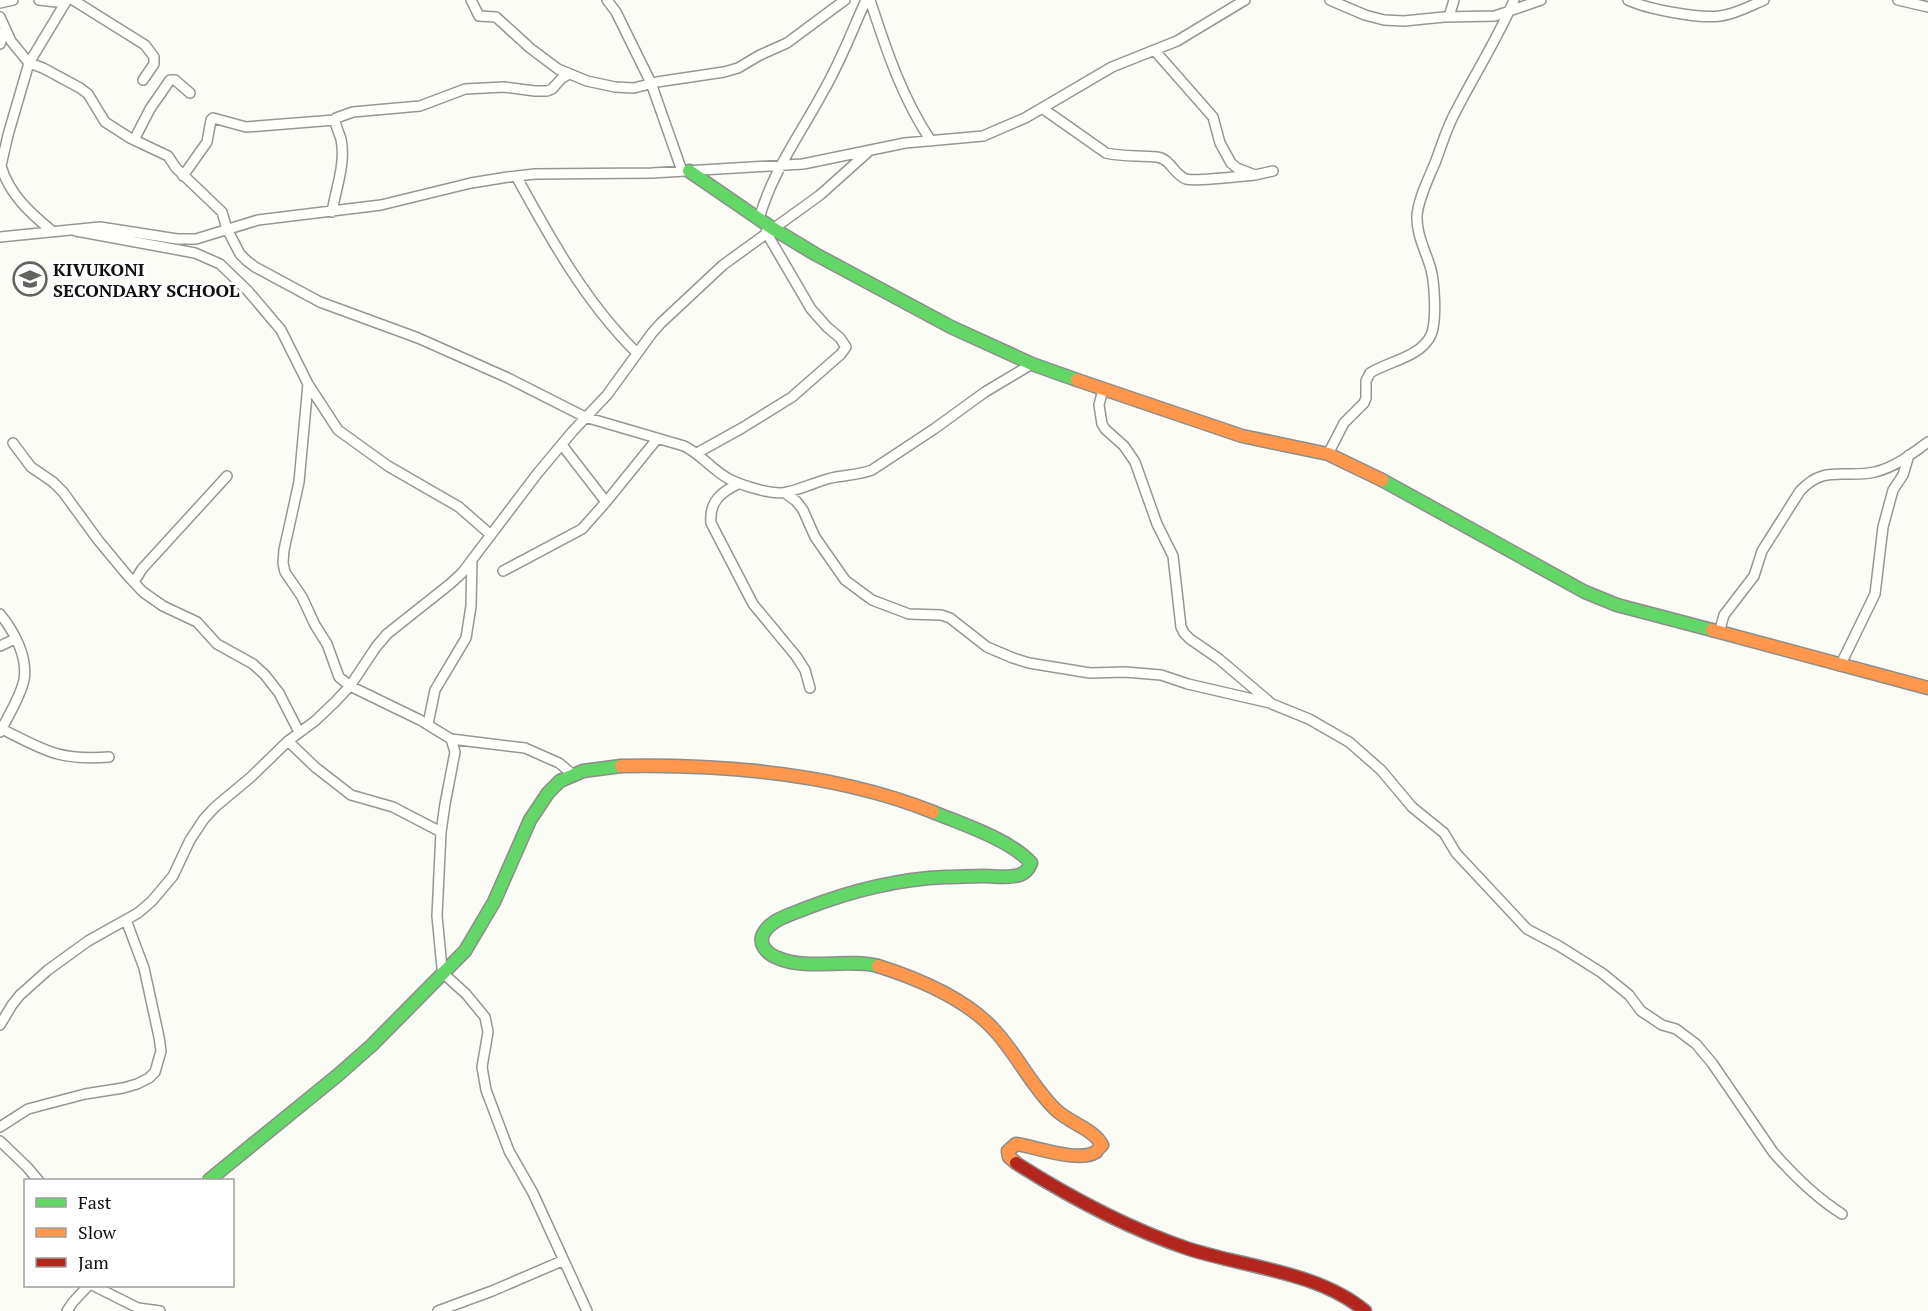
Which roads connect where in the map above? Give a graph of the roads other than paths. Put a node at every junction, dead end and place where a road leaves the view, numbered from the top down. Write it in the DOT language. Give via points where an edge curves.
graph roads {
  1 [pos="13,0"];
  2 [pos="39,0"];
  3 [pos="471,0"];
  4 [pos="607,0"];
  5 [pos="845,0"];
  6 [pos="868,0"];
  7 [pos="1245,0"];
  8 [pos="1330,0"];
  9 [pos="1454,0"];
  10 [pos="1514,0"];
  11 [pos="1541,0"];
  12 [pos="1628,0"];
  13 [pos="1764,0"];
  14 [pos="1898,0"];
  15 [pos="68,1"];
  16 [pos="0,3"];
  17 [pos="1928,7"];
  18 [pos="1508,13"];
  19 [pos="0,17"];
  20 [pos="1449,17"];
  21 [pos="5,29"];
  22 [pos="0,44"];
  23 [pos="1155,51"];
  24 [pos="29,63"];
  25 [pos="569,74"];
  26 [pos="143,80"];
  27 [pos="651,83"];
  28 [pos="190,93"];
  29 [pos="1042,108"];
  30 [pos="335,120"];
  31 [pos="134,140"];
  32 [pos="931,141"];
  33 [pos="869,151"];
  34 [pos="780,165"];
  35 [pos="1,168"];
  36 [pos="685,171"];
  37 [pos="1273,171"];
  38 [pos="1255,175"];
  39 [pos="183,176"];
  40 [pos="516,176"];
  41 [pos="332,212"];
  42 [pos="759,219"];
  43 [pos="64,229"];
  44 [pos="227,229"];
  45 [pos="769,230"];
  46 [pos="52,231"];
  47 [pos="0,237"];
  48 [pos="637,353"];
  49 [pos="1032,364"];
  50 [pos="308,384"];
  51 [pos="1103,389"];
  52 [pos="585,417"];
  53 [pos="657,438"];
  54 [pos="1928,442"];
  55 [pos="13,443"];
  56 [pos="562,445"];
  57 [pos="697,453"];
  58 [pos="1328,454"];
  59 [pos="1910,455"];
  60 [pos="227,476"];
  61 [pos="738,484"];
  62 [pos="785,493"];
  63 [pos="606,502"];
  64 [pos="491,535"];
  65 [pos="472,560"];
  66 [pos="503,571"];
  67 [pos="134,582"];
  68 [pos="0,614"];
  69 [pos="1719,633"];
  70 [pos="15,639"];
  71 [pos="0,646"];
  72 [pos="1840,666"];
  73 [pos="350,686"];
  74 [pos="810,688"];
  75 [pos="1928,688"];
  76 [pos="1272,704"];
  77 [pos="428,724"];
  78 [pos="0,730"];
  79 [pos="299,732"];
  80 [pos="451,739"];
  81 [pos="288,741"];
  82 [pos="109,757"];
  83 [pos="571,773"];
  84 [pos="441,832"];
  85 [pos="126,921"];
  86 [pos="444,974"];
  87 [pos="0,1015"];
  88 [pos="0,1024"];
  89 [pos="0,1127"];
  90 [pos="0,1141"];
  91 [pos="37,1179"];
  92 [pos="210,1179"];
  93 [pos="1842,1214"];
  94 [pos="562,1261"];
  95 [pos="87,1287"];
  96 [pos="96,1287"];
  97 [pos="68,1311"];
  98 [pos="160,1311"];
  99 [pos="438,1311"];
  100 [pos="586,1311"];
  101 [pos="1365,1311"];
  1 -- 16 [label="street"];
  2 -- 15 [label="street"];
  3 -- 25 [label="street" via="479,16 496,17 547,61"];
  4 -- 27 [label="street"];
  5 -- 27 [label="street" via="787,42 733,70"];
  6 -- 32 [label="street" via="899,83"];
  6 -- 34 [label="street" via="823,93"];
  7 -- 23 [label="street"];
  8 -- 20 [label="street" via="1383,20"];
  9 -- 20 [label="street"];
  10 -- 18 [label="street"];
  11 -- 18 [label="street"];
  12 -- 13 [label="street" via="1707,16 1740,11"];
  14 -- 17 [label="street"];
  15 -- 24 [label="street"];
  15 -- 26 [label="street" via="146,45 154,64"];
  18 -- 20 [label="street"];
  18 -- 58 [label="street" via="1456,109 1419,206 1418,227 1434,283 1431,334 1418,350 1370,373 1366,398 1344,423"];
  19 -- 21 [label="street"];
  21 -- 22 [label="street"];
  21 -- 24 [label="street"];
  23 -- 29 [label="street" via="1112,67"];
  23 -- 38 [label="street" via="1213,117 1230,163"];
  24 -- 31 [label="street" via="87,93 105,122"];
  24 -- 35 [label="street"];
  25 -- 27 [label="street" via="615,87 634,88"];
  25 -- 30 [label="street" via="547,91 465,89 420,106 353,112"];
  27 -- 36 [label="street"];
  28 -- 31 [label="street" via="170,80"];
  29 -- 32 [label="street" via="983,136"];
  29 -- 38 [label="street" via="1106,153 1165,159 1186,179"];
  30 -- 39 [label="street" via="246,127 213,117 207,142"];
  30 -- 41 [label="street" via="342,147"];
  31 -- 39 [label="street" via="167,155"];
  32 -- 33 [label="street"];
  33 -- 34 [label="street"];
  33 -- 45 [label="street" via="820,195"];
  34 -- 36 [label="street"];
  34 -- 42 [label="street"];
  35 -- 46 [label="street" via="12,192"];
  36 -- 40 [label="street"];
  36 -- 42 [label="street"];
  37 -- 38 [label="street"];
  39 -- 44 [label="street" via="219,210"];
  40 -- 41 [label="street"];
  40 -- 48 [label="street" via="603,317"];
  41 -- 44 [label="street" via="258,220"];
  42 -- 45 [label="street"];
  43 -- 44 [label="street" via="108,227 196,239"];
  43 -- 46 [label="street"];
  43 -- 50 [label="street" via="195,253 220,264 277,323"];
  44 -- 52 [label="street" via="247,261 272,277 320,302 457,354"];
  45 -- 48 [label="street" via="724,263 683,301"];
  45 -- 49 [label="street" via="951,327"];
  45 -- 57 [label="street" via="811,309 846,347 792,397"];
  46 -- 47 [label="street"];
  48 -- 52 [label="street" via="607,395"];
  49 -- 51 [label="street"];
  49 -- 62 [label="street" via="872,470"];
  50 -- 64 [label="street" via="346,438 459,507"];
  50 -- 73 [label="street" via="299,482 283,563 327,645 336,671"];
  51 -- 58 [label="street" via="1242,436"];
  51 -- 76 [label="street" via="1099,405 1102,423 1136,462 1173,556 1184,633"];
  52 -- 53 [label="street"];
  52 -- 56 [label="street"];
  53 -- 57 [label="street"];
  53 -- 63 [label="street"];
  54 -- 59 [label="street"];
  55 -- 67 [label="street" via="31,467 63,492"];
  56 -- 63 [label="street"];
  56 -- 64 [label="street"];
  57 -- 61 [label="street"];
  58 -- 69 [label="street" via="1585,592 1617,605"];
  59 -- 69 [label="street" via="1872,472 1825,474 1807,483 1762,551 1754,576 1721,621"];
  59 -- 72 [label="street" via="1893,490 1883,527 1875,594"];
  60 -- 67 [label="street"];
  61 -- 62 [label="street"];
  61 -- 74 [label="street" via="713,504 711,523 753,604 796,656"];
  62 -- 76 [label="street" via="803,510 815,537 845,580 872,600 909,614 950,618 987,647 1029,663 1090,673 1161,675"];
  63 -- 66 [label="street" via="578,531"];
  64 -- 65 [label="street"];
  65 -- 73 [label="street" via="450,584 387,634"];
  65 -- 77 [label="street" via="466,638 435,690"];
  67 -- 79 [label="street" via="153,600 197,622 218,644 260,669 277,690"];
  68 -- 70 [label="street"];
  69 -- 72 [label="street"];
  70 -- 71 [label="street"];
  70 -- 78 [label="street" via="24,660 24,679"];
  72 -- 75 [label="street"];
  73 -- 77 [label="street"];
  73 -- 79 [label="street"];
  76 -- 93 [label="street" via="1309,718 1349,742 1381,770 1412,807 1444,833 1456,853 1527,929 1602,973 1629,995 1641,1011 1696,1044 1773,1152 1811,1192"];
  77 -- 80 [label="street"];
  78 -- 82 [label="street" via="57,755"];
  79 -- 81 [label="street"];
  80 -- 83 [label="street" via="525,748 559,763"];
  80 -- 84 [label="street" via="455,752"];
  81 -- 84 [label="street" via="351,795 393,807"];
  81 -- 85 [label="street" via="204,819 169,882"];
  83 -- 86 [label="street" via="543,799 524,829 477,934"];
  83 -- 101 [label="street" via="611,766 661,765 845,785 903,801 1024,855 1031,863 1022,875 879,884 806,907 767,927 760,941 763,949 790,962 865,963 895,973 974,1011 990,1024 1046,1100 1064,1117 1100,1138 1100,1151 1094,1155 1065,1154 1021,1144 1008,1151 1012,1161 1055,1188 1125,1225 1193,1250 1311,1282 1351,1299"];
  84 -- 86 [label="street" via="437,916"];
  85 -- 88 [label="street" via="48,970 20,995"];
  85 -- 89 [label="street" via="144,968 159,1037 161,1051 155,1072 130,1086 28,1109"];
  86 -- 92 [label="street" via="338,1075"];
  86 -- 94 [label="street" via="466,994 488,1024 482,1066 486,1090 509,1151 533,1193"];
  87 -- 88 [label="street"];
  90 -- 91 [label="street"];
  94 -- 99 [label="street"];
  94 -- 100 [label="street"];
  95 -- 97 [label="street"];
  96 -- 98 [label="street" via="138,1308"];
}
